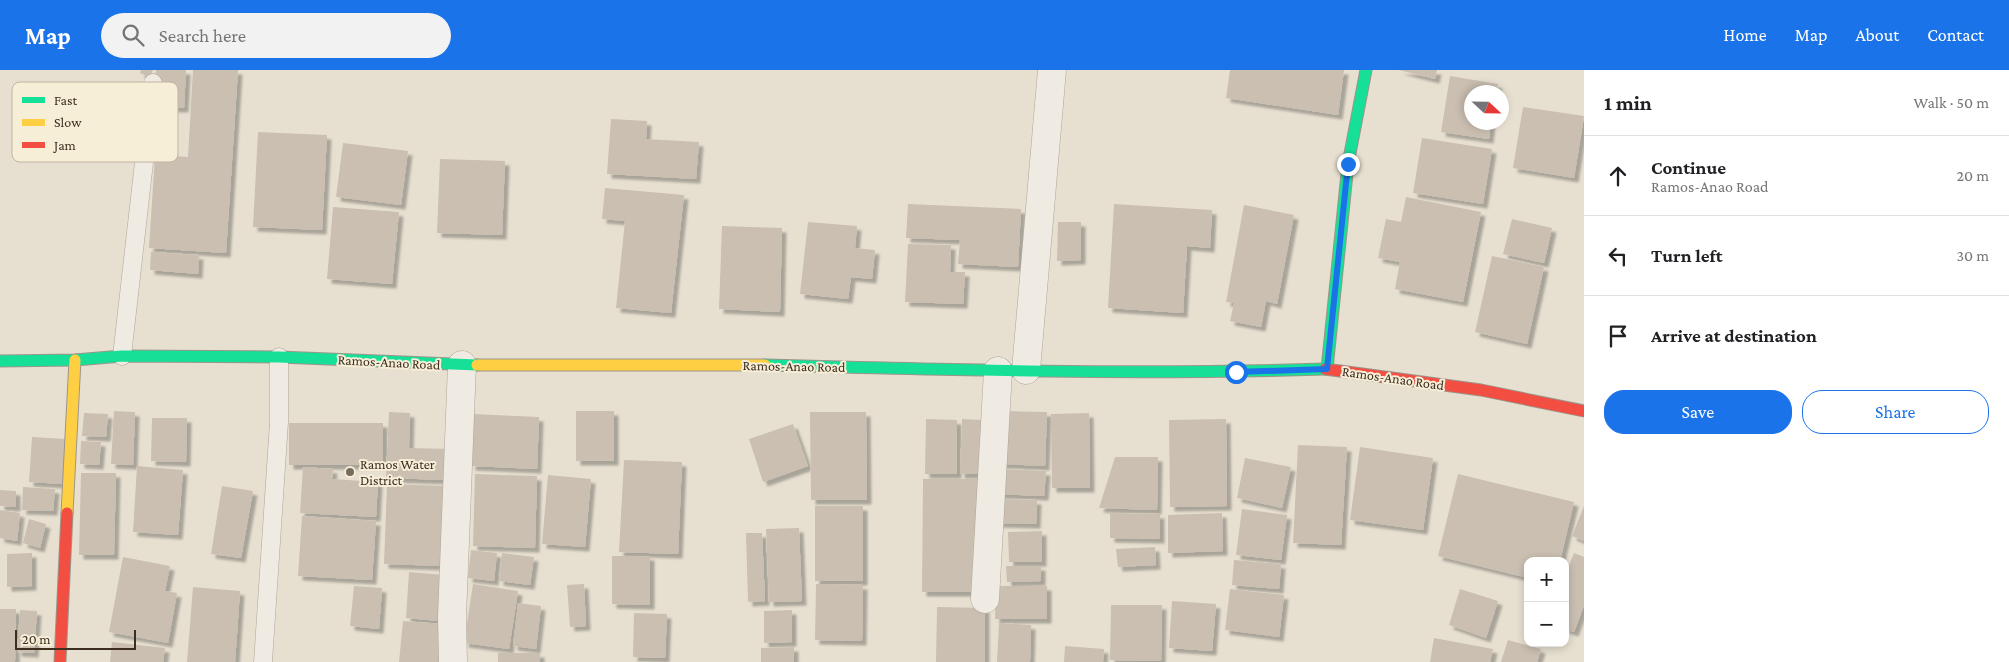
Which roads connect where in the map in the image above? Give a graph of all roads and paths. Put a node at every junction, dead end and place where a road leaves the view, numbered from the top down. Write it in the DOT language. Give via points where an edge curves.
graph roads {
  1 [pos="1052,70"];
  2 [pos="1366,70"];
  3 [pos="144,162"];
  4 [pos="122,356"];
  5 [pos="280,357"];
  6 [pos="74,360"];
  7 [pos="0,361"];
  8 [pos="462,365"];
  9 [pos="1327,369"];
  10 [pos="1026,370"];
  11 [pos="998,371"];
  12 [pos="1584,411"];
  13 [pos="985,599"];
  14 [pos="60,662"];
  15 [pos="262,662"];
  16 [pos="452,662"];
  1 -- 10 [label="street"];
  2 -- 9 [label="main road" via="1348,164"];
  3 -- 4 [label="lane"];
  4 -- 5 [label="main road, Ramos-Anao Road"];
  4 -- 6 [label="main road, Ramos-Anao Road"];
  5 -- 8 [label="main road, Ramos-Anao Road"];
  5 -- 15 [label="lane" via="279,422"];
  6 -- 7 [label="main road, Ramos-Anao Road"];
  6 -- 14 [label="main road"];
  8 -- 11 [label="main road, Ramos-Anao Road" via="749,365"];
  8 -- 16 [label="street"];
  9 -- 10 [label="main road, Ramos-Anao Road" via="1236,372"];
  9 -- 12 [label="main road, Ramos-Anao Road" via="1481,390"];
  10 -- 11 [label="main road, Ramos-Anao Road"];
  11 -- 13 [label="street"];
}
